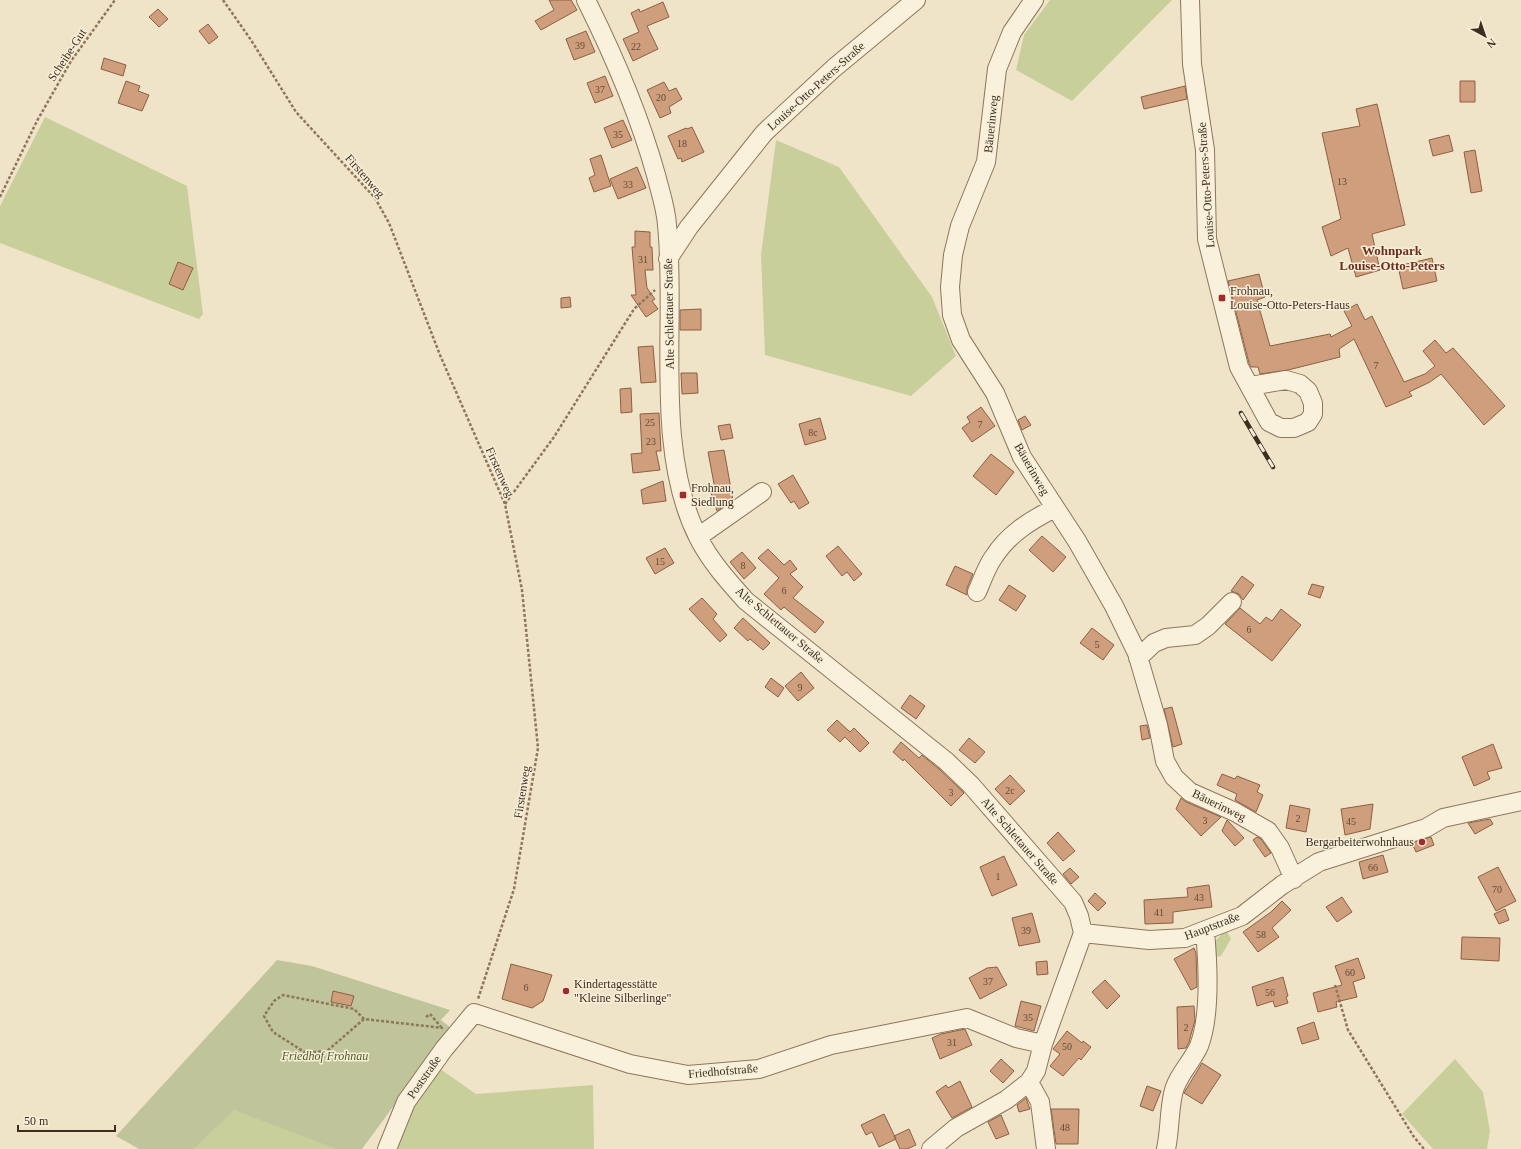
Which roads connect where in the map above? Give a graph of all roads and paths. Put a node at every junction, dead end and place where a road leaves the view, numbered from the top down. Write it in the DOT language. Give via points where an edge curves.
graph roads {
  1 [pos="115,0"];
  2 [pos="223,0"];
  3 [pos="586,0"];
  4 [pos="916,0"];
  5 [pos="1034,0"];
  6 [pos="1190,0"];
  7 [pos="0,197"];
  8 [pos="667,224"];
  9 [pos="689,227"];
  10 [pos="668,259"];
  11 [pos="669,277"];
  12 [pos="1250,386"];
  13 [pos="762,492"];
  14 [pos="505,504"];
  15 [pos="1055,508"];
  16 [pos="698,537"];
  17 [pos="977,592"];
  18 [pos="1232,602"];
  19 [pos="1138,658"];
  20 [pos="1521,801"];
  21 [pos="1294,879"];
  22 [pos="1205,931"];
  23 [pos="1083,933"];
  24 [pos="1335,985"];
  25 [pos="474,1013"];
  26 [pos="426,1017"];
  27 [pos="364,1019"];
  28 [pos="449,1030"];
  29 [pos="1043,1044"];
  30 [pos="1029,1082"];
  31 [pos="387,1149"];
  32 [pos="931,1149"];
  33 [pos="1046,1149"];
  34 [pos="1166,1149"];
  35 [pos="1424,1149"];
  1 -- 7 [label="path, Scheibe-Gut" via="71,61"];
  2 -- 14 [label="path, Firstenweg" via="296,112 375,198 389,223 440,355"];
  3 -- 8 [label="street, Alte Schlettauer Straße" via="635,110 647,145"];
  4 -- 9 [label="street, Louise-Otto-Peters-Straße" via="834,68 764,133"];
  5 -- 15 [label="street, Bäuerinweg" via="1012,32 997,69 986,162 960,226 953,255 950,287 952,315 961,340 995,393 1022,457"];
  6 -- 12 [label="street, Louise-Otto-Peters-Straße" via="1192,64 1205,150 1207,239 1239,367"];
  8 -- 9 [label="street"];
  8 -- 10 [label="street, Alte Schlettauer Straße"];
  9 -- 10 [label="street, Louise-Otto-Peters-Straße"];
  10 -- 11 [label="street, Alte Schlettauer Straße"];
  11 -- 14 [label="path" via="634,309 554,437"];
  11 -- 16 [label="street, Alte Schlettauer Straße" via="674,455 683,495"];
  13 -- 16 [label="street"];
  14 -- 25 [label="path, Firstenweg" via="522,590 538,748 514,889"];
  15 -- 17 [label="street" via="1031,520 1012,535 993,558"];
  15 -- 19 [label="street, Bäuerinweg" via="1114,606"];
  16 -- 23 [label="street, Alte Schlettauer Straße" via="720,572 746,601 946,761 971,785 1073,902"];
  18 -- 19 [label="street" via="1195,636 1166,638 1154,643"];
  19 -- 21 [label="street, Bäuerinweg" via="1158,725 1165,760 1174,777 1190,792 1235,812 1268,831 1280,848"];
  20 -- 21 [label="street, Hauptstraße" via="1443,818 1426,828 1319,862"];
  21 -- 22 [label="street, Hauptstraße" via="1282,885 1242,916"];
  22 -- 23 [label="street, Hauptstraße" via="1185,938 1166,940"];
  22 -- 34 [label="street" via="1208,962 1204,1032 1194,1057 1173,1093 1170,1134"];
  23 -- 29 [label="street"];
  24 -- 35 [label="path" via="1348,1030 1357,1047"];
  25 -- 28 [label="street, Poststraße"];
  25 -- 29 [label="street, Friedhofstraße" via="630,1064 688,1075 759,1069 831,1045 967,1018 1016,1038"];
  26 -- 28 [label="path" via="430,1014"];
  27 -- 27 [label="path" via="354,1009 283,995 264,1016 273,1032 306,1053 327,1051"];
  27 -- 28 [label="path"];
  28 -- 31 [label="street, Poststraße" via="406,1102"];
  29 -- 30 [label="street" via="1036,1071"];
  30 -- 32 [label="street" via="1006,1100 956,1128"];
  30 -- 33 [label="street" via="1040,1102"];
}
